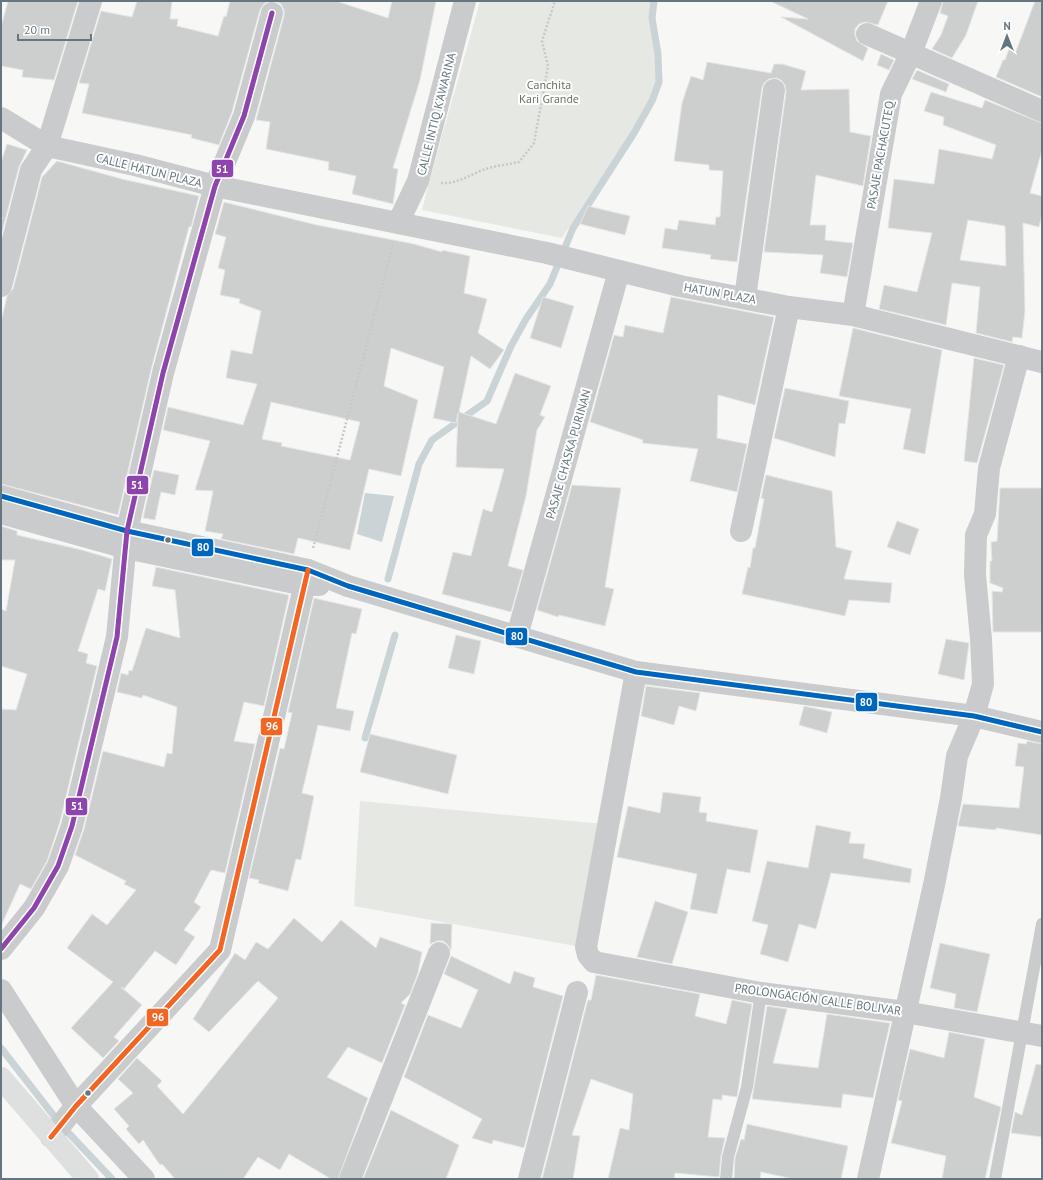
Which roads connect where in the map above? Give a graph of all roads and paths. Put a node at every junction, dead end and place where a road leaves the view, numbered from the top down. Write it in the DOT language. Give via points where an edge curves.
graph roads {
  1 [pos="91,1"];
  2 [pos="465,1"];
  3 [pos="555,1"];
  4 [pos="931,1"];
  5 [pos="272,13"];
  6 [pos="868,34"];
  7 [pos="911,53"];
  8 [pos="774,90"];
  9 [pos="1042,111"];
  10 [pos="1,118"];
  11 [pos="47,146"];
  12 [pos="446,183"];
  13 [pos="215,186"];
  14 [pos="398,223"];
  15 [pos="619,271"];
  16 [pos="1,286"];
  17 [pos="745,298"];
  18 [pos="789,307"];
  19 [pos="853,315"];
  20 [pos="1019,356"];
  21 [pos="1042,362"];
  22 [pos="1,496"];
  23 [pos="1,513"];
  24 [pos="741,531"];
  25 [pos="126,539"];
  26 [pos="306,577"];
  27 [pos="517,636"];
  28 [pos="636,672"];
  29 [pos="974,716"];
  30 [pos="1042,732"];
  31 [pos="1042,924"];
  32 [pos="1,949"];
  33 [pos="439,953"];
  34 [pos="1,990"];
  35 [pos="577,992"];
  36 [pos="761,993"];
  37 [pos="905,1012"];
  38 [pos="1032,1034"];
  39 [pos="1,1078"];
  40 [pos="76,1106"];
  41 [pos="51,1137"];
  42 [pos="88,1179"];
  43 [pos="144,1179"];
  44 [pos="350,1179"];
  45 [pos="529,1179"];
  46 [pos="726,1179"];
  47 [pos="868,1179"];
  48 [pos="995,1179"];
  1 -- 11 [label="street"];
  2 -- 14 [label="street, CALLE INTIQ K'AWARINA" via="418,181"];
  3 -- 12 [label="path" via="542,41 548,66 534,143 519,162"];
  4 -- 7 [label="street, PASAJE PACHACUTEQ"];
  5 -- 13 [label="street" via="244,116"];
  6 -- 7 [label="street"];
  7 -- 9 [label="street"];
  7 -- 19 [label="street, PASAJE PACHACUTEQ" via="891,94"];
  8 -- 17 [label="street"];
  10 -- 11 [label="street, CALLE HATUN PLAZA"];
  11 -- 13 [label="street, CALLE HATUN PLAZA"];
  11 -- 16 [label="street" via="31,170"];
  13 -- 14 [label="street, CALLE HATUN PLAZA"];
  13 -- 25 [label="street" via="163,373"];
  14 -- 15 [label="street, HATUN PLAZA" via="547,253"];
  14 -- 26 [label="path"];
  15 -- 17 [label="street, HATUN PLAZA"];
  15 -- 27 [label="street, PASAJE CH'ASKA PURINAN"];
  17 -- 18 [label="street, HATUN PLAZA"];
  18 -- 19 [label="street, HATUN PLAZA"];
  18 -- 24 [label="street"];
  19 -- 20 [label="street, HATUN PLAZA"];
  20 -- 21 [label="street, HATUN PLAZA"];
  20 -- 29 [label="street" via="989,468 985,514 976,536 975,575 983,684"];
  22 -- 25 [label="street"];
  23 -- 25 [label="street"];
  25 -- 26 [label="street"];
  25 -- 32 [label="street" via="117,637 72,826 58,866 34,908"];
  26 -- 27 [label="street" via="348,586"];
  26 -- 40 [label="street" via="220,950"];
  27 -- 28 [label="street"];
  28 -- 29 [label="street"];
  28 -- 36 [label="street, PROLONGACIÓN CALLE BOLIVAR" via="586,947 588,955 594,962"];
  29 -- 30 [label="street"];
  29 -- 37 [label="street" via="957,756 935,878"];
  31 -- 38 [label="lane"];
  33 -- 44 [label="street"];
  34 -- 40 [label="street"];
  35 -- 45 [label="street"];
  36 -- 37 [label="street, PROLONGACIÓN CALLE BOLIVAR"];
  36 -- 46 [label="lane" via="746,1086 728,1157"];
  37 -- 38 [label="street, PROLONGACIÓN CALLE BOLIVAR"];
  37 -- 47 [label="street"];
  38 -- 48 [label="lane"];
  39 -- 41 [label="main road"];
  40 -- 41 [label="street"];
  40 -- 43 [label="street"];
  41 -- 42 [label="main road"];
}
